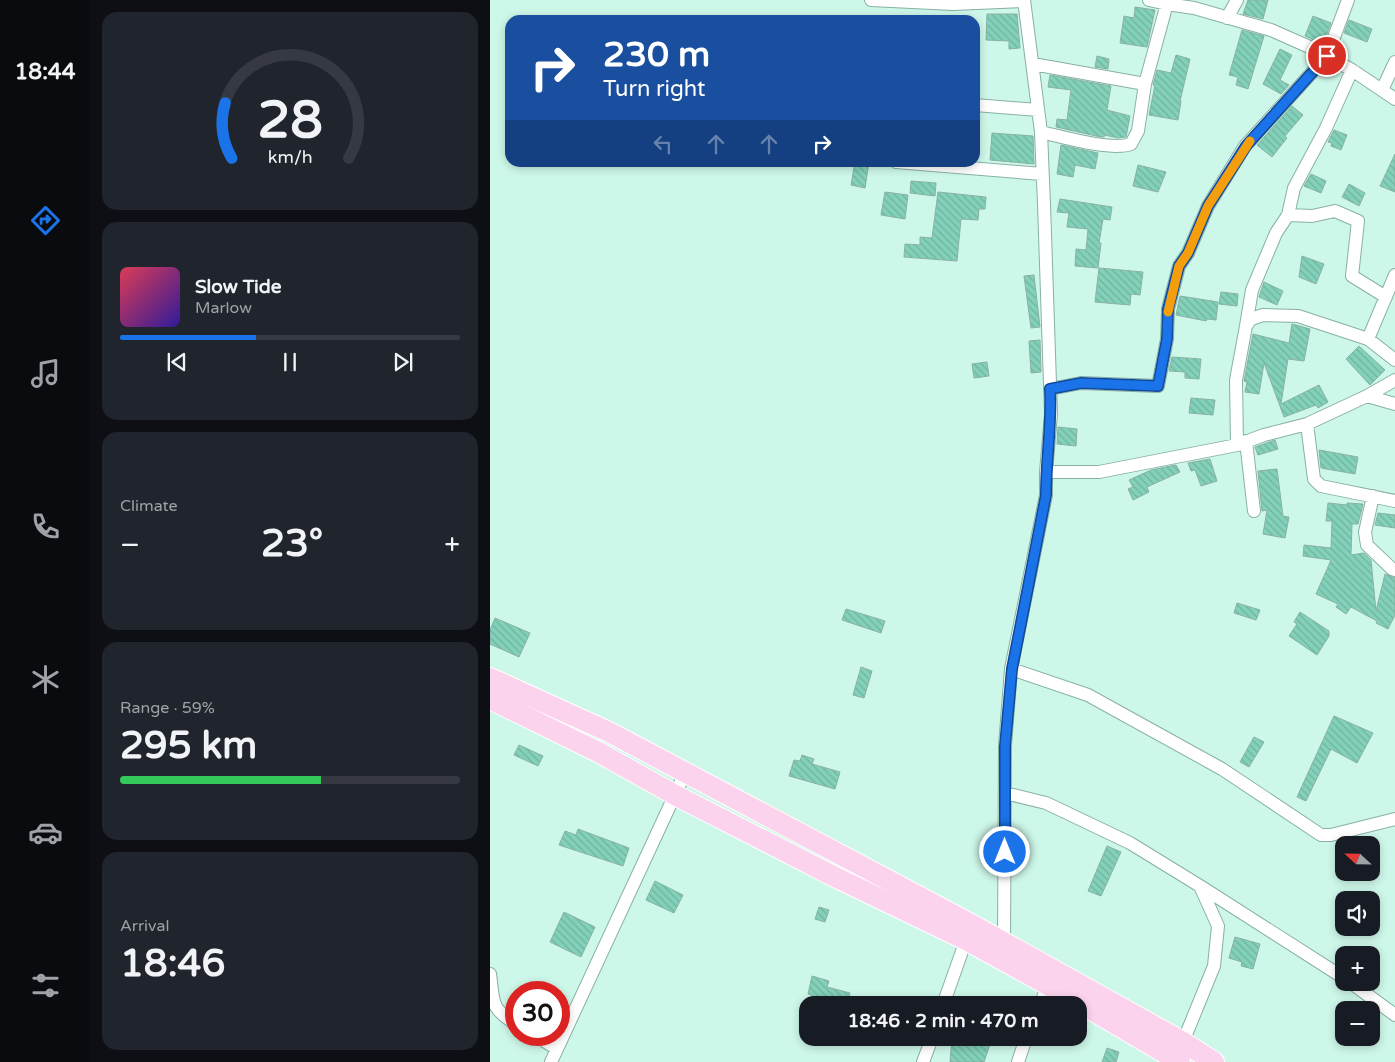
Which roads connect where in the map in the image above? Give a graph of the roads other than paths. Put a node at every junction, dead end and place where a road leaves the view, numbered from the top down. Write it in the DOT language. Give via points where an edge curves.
graph roads {
  1 [pos="871,0"];
  2 [pos="1024,0"];
  3 [pos="1149,0"];
  4 [pos="1238,0"];
  5 [pos="1348,0"];
  6 [pos="1168,2"];
  7 [pos="1227,18"];
  8 [pos="1327,56"];
  9 [pos="1395,62"];
  10 [pos="1033,64"];
  11 [pos="1352,70"];
  12 [pos="1145,84"];
  13 [pos="1382,90"];
  14 [pos="1395,99"];
  15 [pos="980,105"];
  16 [pos="1038,110"];
  17 [pos="1041,132"];
  18 [pos="957,167"];
  19 [pos="1042,174"];
  20 [pos="1288,215"];
  21 [pos="1395,276"];
  22 [pos="1386,297"];
  23 [pos="1246,326"];
  24 [pos="1368,339"];
  25 [pos="1395,360"];
  26 [pos="1395,380"];
  27 [pos="1050,389"];
  28 [pos="1367,396"];
  29 [pos="1395,404"];
  30 [pos="1307,424"];
  31 [pos="1242,443"];
  32 [pos="1046,472"];
  33 [pos="1373,496"];
  34 [pos="1395,501"];
  35 [pos="1254,512"];
  36 [pos="1395,570"];
  37 [pos="1012,669"];
  38 [pos="490,678"];
  39 [pos="490,699"];
  40 [pos="685,773"];
  41 [pos="1005,793"];
  42 [pos="675,795"];
  43 [pos="1395,819"];
  44 [pos="1200,886"];
  45 [pos="966,940"];
  46 [pos="1004,942"];
  47 [pos="1335,972"];
  48 [pos="490,974"];
  49 [pos="1048,985"];
  50 [pos="1362,991"];
  51 [pos="946,996"];
  52 [pos="1044,996"];
  53 [pos="1395,1015"];
  54 [pos="505,1017"];
  55 [pos="552,1046"];
  56 [pos="929,1046"];
  57 [pos="1023,1046"];
  58 [pos="557,1049"];
  59 [pos="1182,1052"];
  60 [pos="551,1062"];
  61 [pos="923,1062"];
  62 [pos="1018,1062"];
  63 [pos="1214,1062"];
  1 -- 2 [label="street" via="953,4"];
  2 -- 10 [label="street"];
  3 -- 6 [label="street"];
  4 -- 7 [label="street"];
  5 -- 8 [label="street"];
  6 -- 7 [label="street"];
  6 -- 12 [label="street"];
  7 -- 8 [label="street" via="1271,30"];
  8 -- 11 [label="street"];
  8 -- 27 [label="street" via="1246,146 1208,206 1179,266 1168,309 1167,339 1158,386 1081,383"];
  9 -- 13 [label="street"];
  10 -- 12 [label="street"];
  10 -- 16 [label="street"];
  11 -- 13 [label="street"];
  11 -- 20 [label="street" via="1294,188"];
  12 -- 17 [label="street" via="1138,131 1131,144 1107,146"];
  13 -- 14 [label="street"];
  15 -- 16 [label="street"];
  16 -- 17 [label="street"];
  17 -- 19 [label="street"];
  18 -- 19 [label="street"];
  19 -- 27 [label="street"];
  20 -- 22 [label="street" via="1312,216 1335,211 1358,221 1352,276"];
  20 -- 23 [label="street" via="1276,233 1252,290"];
  21 -- 22 [label="street"];
  22 -- 24 [label="street"];
  23 -- 24 [label="street" via="1250,319 1263,315 1298,316"];
  23 -- 31 [label="street" via="1236,380"];
  24 -- 25 [label="street"];
  26 -- 28 [label="street"];
  27 -- 32 [label="street" via="1052,414"];
  28 -- 29 [label="street"];
  28 -- 30 [label="street"];
  30 -- 31 [label="street"];
  30 -- 33 [label="street" via="1314,479 1325,488"];
  31 -- 32 [label="street" via="1099,472"];
  31 -- 35 [label="street"];
  32 -- 37 [label="street" via="1046,495"];
  33 -- 34 [label="street"];
  33 -- 36 [label="street" via="1365,532 1367,546"];
  37 -- 41 [label="street" via="1005,746"];
  37 -- 43 [label="street" via="1088,695 1222,769 1321,835"];
  38 -- 40 [label="main road" via="609,732"];
  39 -- 42 [label="main road" via="598,752"];
  40 -- 42 [label="street"];
  40 -- 46 [label="main road"];
  41 -- 44 [label="street" via="1046,803 1130,843"];
  41 -- 46 [label="street"];
  42 -- 45 [label="main road"];
  42 -- 58 [label="street"];
  44 -- 47 [label="street"];
  44 -- 59 [label="street" via="1218,926 1214,966"];
  45 -- 49 [label="main road"];
  45 -- 51 [label="street"];
  46 -- 59 [label="main road"];
  48 -- 54 [label="street" via="493,1002"];
  49 -- 52 [label="street"];
  49 -- 59 [label="main road"];
  50 -- 53 [label="street"];
  55 -- 58 [label="street"];
  56 -- 61 [label="street"];
  57 -- 62 [label="street"];
  58 -- 60 [label="street"];
  59 -- 63 [label="main road"];
}
